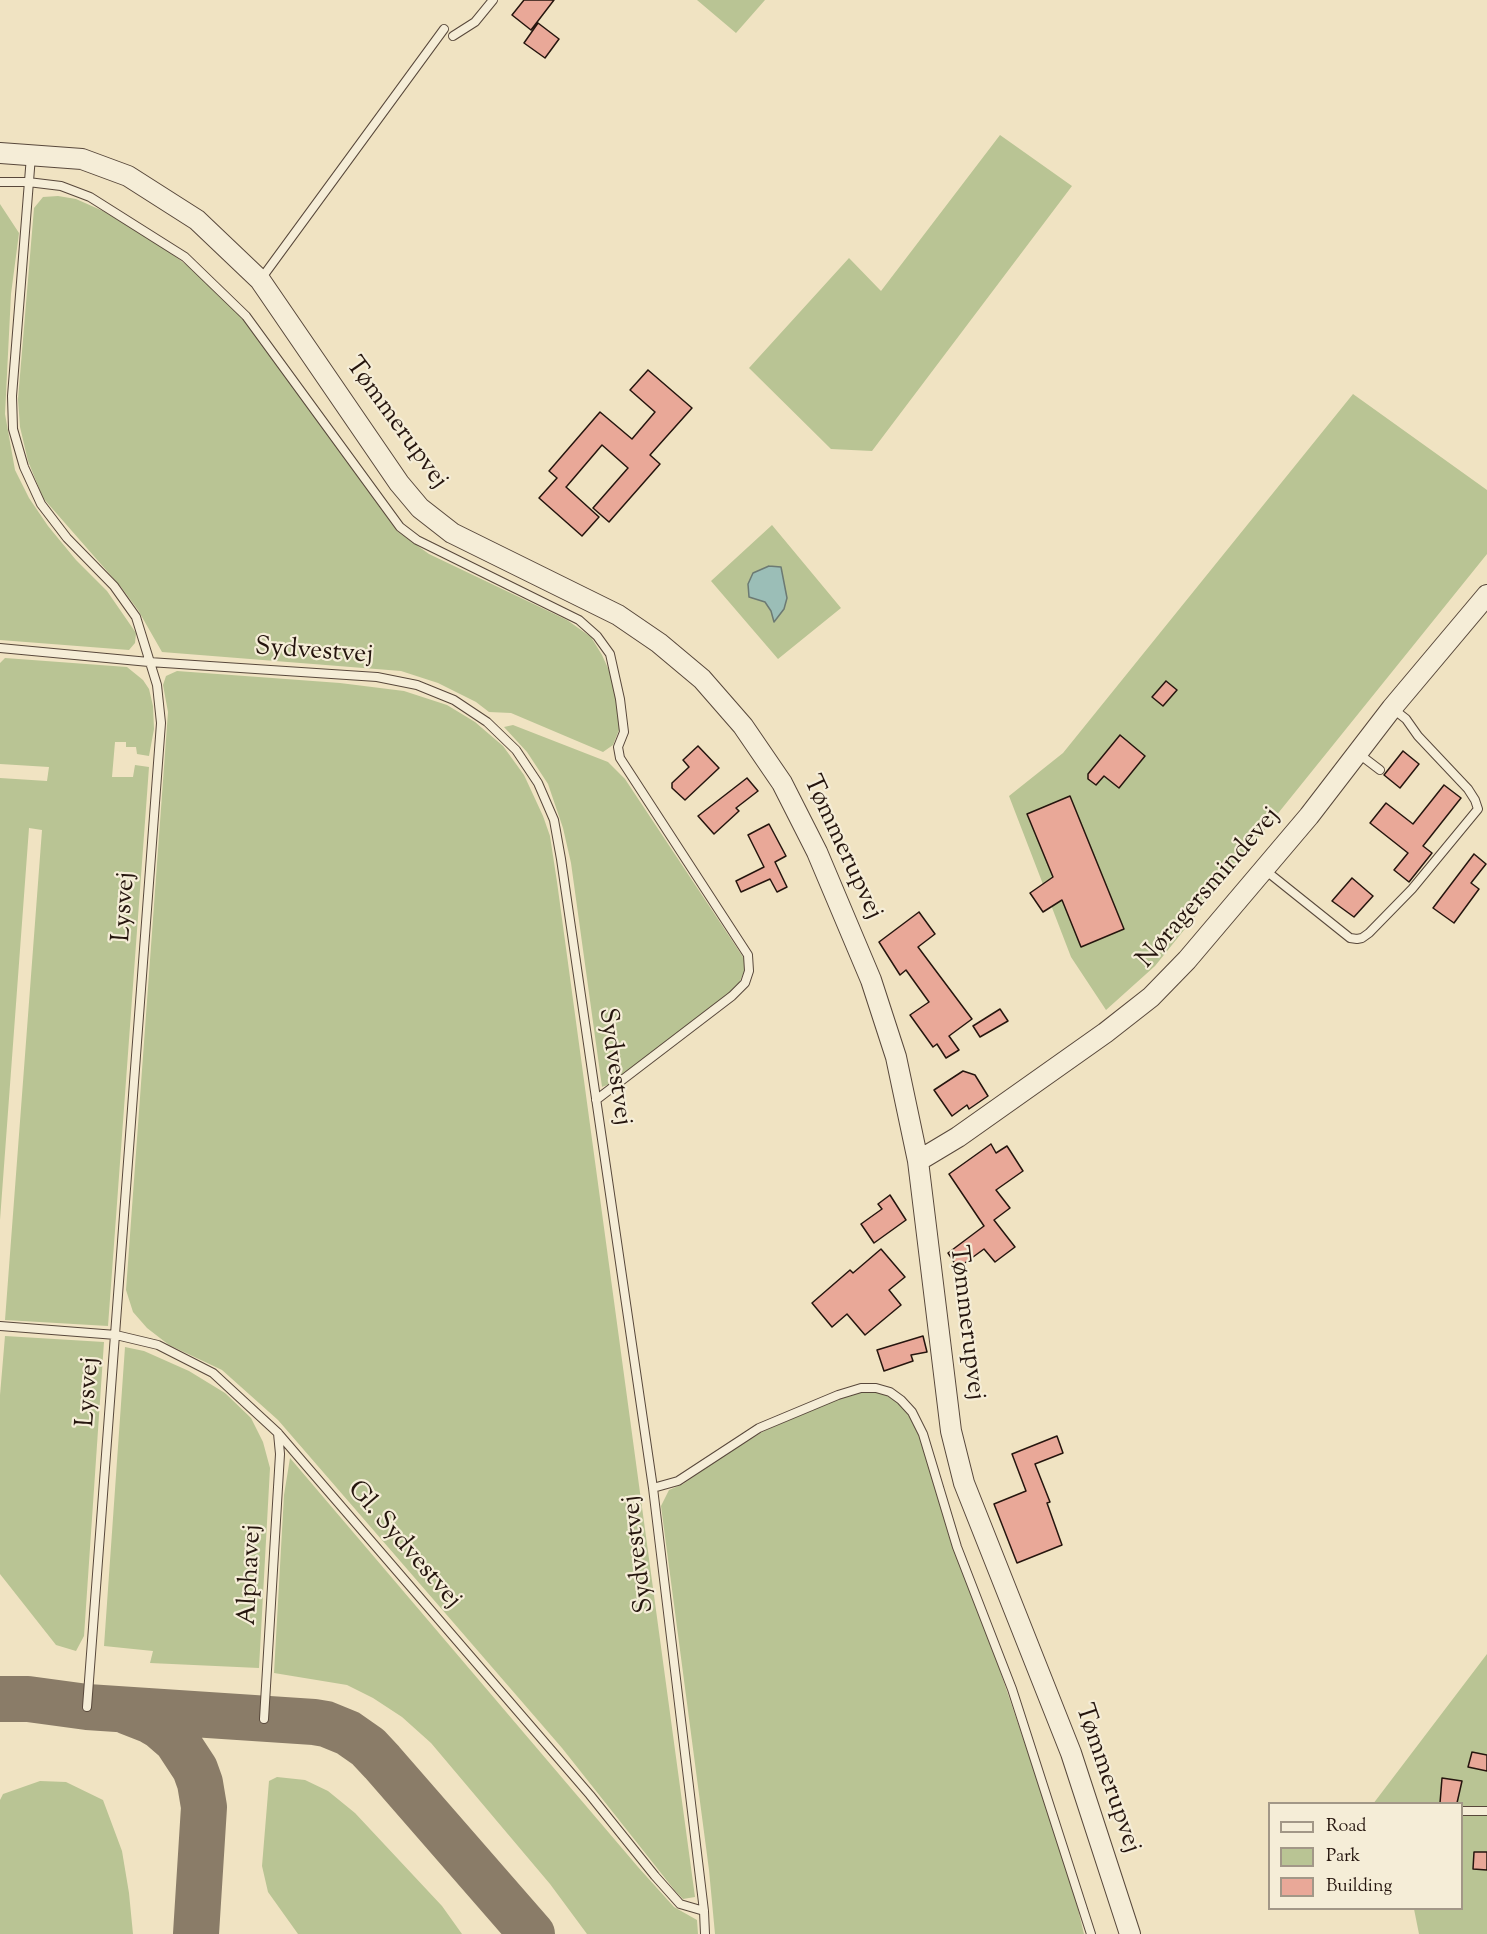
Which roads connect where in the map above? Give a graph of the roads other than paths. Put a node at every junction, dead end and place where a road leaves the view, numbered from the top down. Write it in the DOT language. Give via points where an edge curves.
graph roads {
  1 [pos="493,0"];
  2 [pos="444,28"];
  3 [pos="453,36"];
  4 [pos="0,153"];
  5 [pos="32,154"];
  6 [pos="0,182"];
  7 [pos="28,182"];
  8 [pos="260,280"];
  9 [pos="1487,595"];
  10 [pos="0,648"];
  11 [pos="149,662"];
  12 [pos="1392,708"];
  13 [pos="1358,754"];
  14 [pos="1380,770"];
  15 [pos="1264,869"];
  16 [pos="596,1100"];
  17 [pos="918,1161"];
  18 [pos="0,1326"];
  19 [pos="116,1335"];
  20 [pos="278,1433"];
  21 [pos="653,1488"];
  22 [pos="87,1707"];
  23 [pos="264,1719"];
  24 [pos="1463,1811"];
  25 [pos="1487,1811"];
  26 [pos="704,1911"];
  27 [pos="705,1934"];
  28 [pos="1091,1934"];
  29 [pos="1130,1934"];
  1 -- 3 [label="lane" via="475,22"];
  2 -- 8 [label="lane"];
  4 -- 5 [label="street, Tømmerupvej"];
  5 -- 7 [label="lane, Lysvej"];
  5 -- 8 [label="street, Tømmerupvej" via="82,159 128,176 197,220"];
  6 -- 7 [label="lane"];
  7 -- 11 [label="lane, Lysvej" via="13,429 40,504 114,586 136,617"];
  7 -- 16 [label="lane" via="61,186 90,196 185,257 246,316 400,527 417,540 579,620 610,654 624,732 618,747 620,758 748,955 749,971 745,983 732,996"];
  8 -- 17 [label="street, Tømmerupvej" via="420,508 452,533 618,615 702,678 743,726 782,783 871,980 896,1057"];
  9 -- 12 [label="street, Nøragersmindevej"];
  10 -- 11 [label="lane, Sydvestvej"];
  11 -- 16 [label="lane, Sydvestvej" via="377,678 417,685 454,700 487,722 516,750 538,783 554,820"];
  11 -- 19 [label="lane, Lysvej" via="157,685 161,723"];
  12 -- 13 [label="street, Nøragersmindevej"];
  12 -- 15 [label="lane" via="1468,789 1478,809 1412,889 1369,933 1357,939 1350,938"];
  13 -- 14 [label="lane"];
  13 -- 15 [label="street, Nøragersmindevej"];
  15 -- 17 [label="street, Nøragersmindevej" via="1151,997 958,1137"];
  16 -- 21 [label="lane, Sydvestvej"];
  17 -- 29 [label="street, Tømmerupvej" via="951,1431 964,1483 1071,1753"];
  18 -- 19 [label="lane, Gl. Sydvestvej"];
  19 -- 20 [label="lane, Gl. Sydvestvej" via="158,1345 213,1373"];
  19 -- 22 [label="lane, Lysvej"];
  20 -- 23 [label="lane, Alphavej" via="280,1454"];
  20 -- 26 [label="lane, Gl. Sydvestvej" via="655,1876 680,1904"];
  21 -- 26 [label="lane, Sydvestvej"];
  21 -- 28 [label="lane" via="678,1481 759,1428 838,1395 876,1388 901,1400 923,1434 957,1546 1012,1689"];
  24 -- 25 [label="lane"];
  26 -- 27 [label="lane, Sydvestvej"];
}
